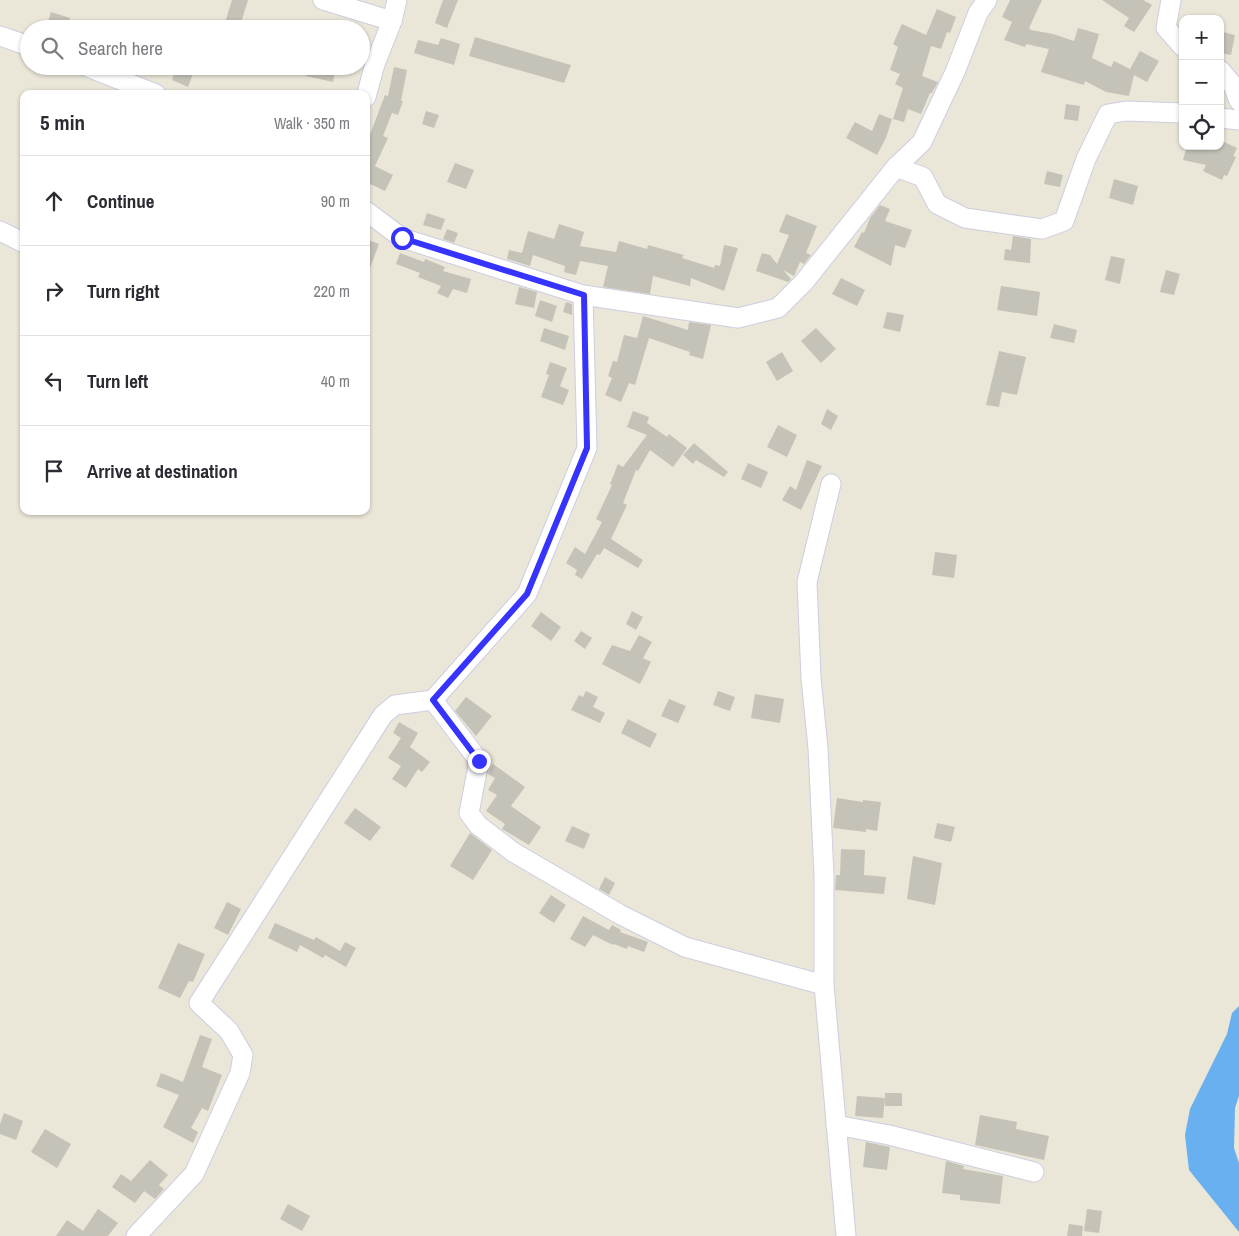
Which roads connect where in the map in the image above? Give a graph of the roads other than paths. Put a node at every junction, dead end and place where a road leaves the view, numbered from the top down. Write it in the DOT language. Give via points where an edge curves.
graph roads {
  1 [pos="323,0"];
  2 [pos="397,0"];
  3 [pos="987,0"];
  4 [pos="1171,0"];
  5 [pos="392,21"];
  6 [pos="0,36"];
  7 [pos="20,43"];
  8 [pos="1179,43"];
  9 [pos="1224,74"];
  10 [pos="108,75"];
  11 [pos="1237,88"];
  12 [pos="146,90"];
  13 [pos="368,90"];
  14 [pos="1179,113"];
  15 [pos="1224,118"];
  16 [pos="1239,120"];
  17 [pos="896,167"];
  18 [pos="370,214"];
  19 [pos="0,231"];
  20 [pos="20,241"];
  21 [pos="584,295"];
  22 [pos="831,484"];
  23 [pos="433,700"];
  24 [pos="824,985"];
  25 [pos="836,1125"];
  26 [pos="1034,1172"];
  27 [pos="138,1235"];
  28 [pos="846,1236"];
  1 -- 5 [label="street"];
  2 -- 5 [label="street"];
  3 -- 17 [label="street" via="978,13 922,142"];
  4 -- 8 [label="street" via="1166,28"];
  5 -- 13 [label="street"];
  6 -- 7 [label="street"];
  9 -- 11 [label="street"];
  10 -- 12 [label="street"];
  14 -- 17 [label="street" via="1126,111 1108,114 1086,159 1064,222 1042,229 966,218 938,204 923,177"];
  15 -- 16 [label="street"];
  17 -- 21 [label="street" via="804,282 778,308 738,318"];
  18 -- 21 [label="street" via="402,238"];
  19 -- 20 [label="street"];
  21 -- 23 [label="street" via="587,448 527,594"];
  22 -- 24 [label="street" via="807,582 824,865"];
  23 -- 24 [label="street" via="479,761 470,813 478,825 513,852 621,915 686,946"];
  23 -- 27 [label="street" via="395,705 383,715 198,1003 228,1031 243,1055 240,1073 194,1174"];
  24 -- 25 [label="street"];
  25 -- 26 [label="street" via="889,1135"];
  25 -- 28 [label="street"];
}
